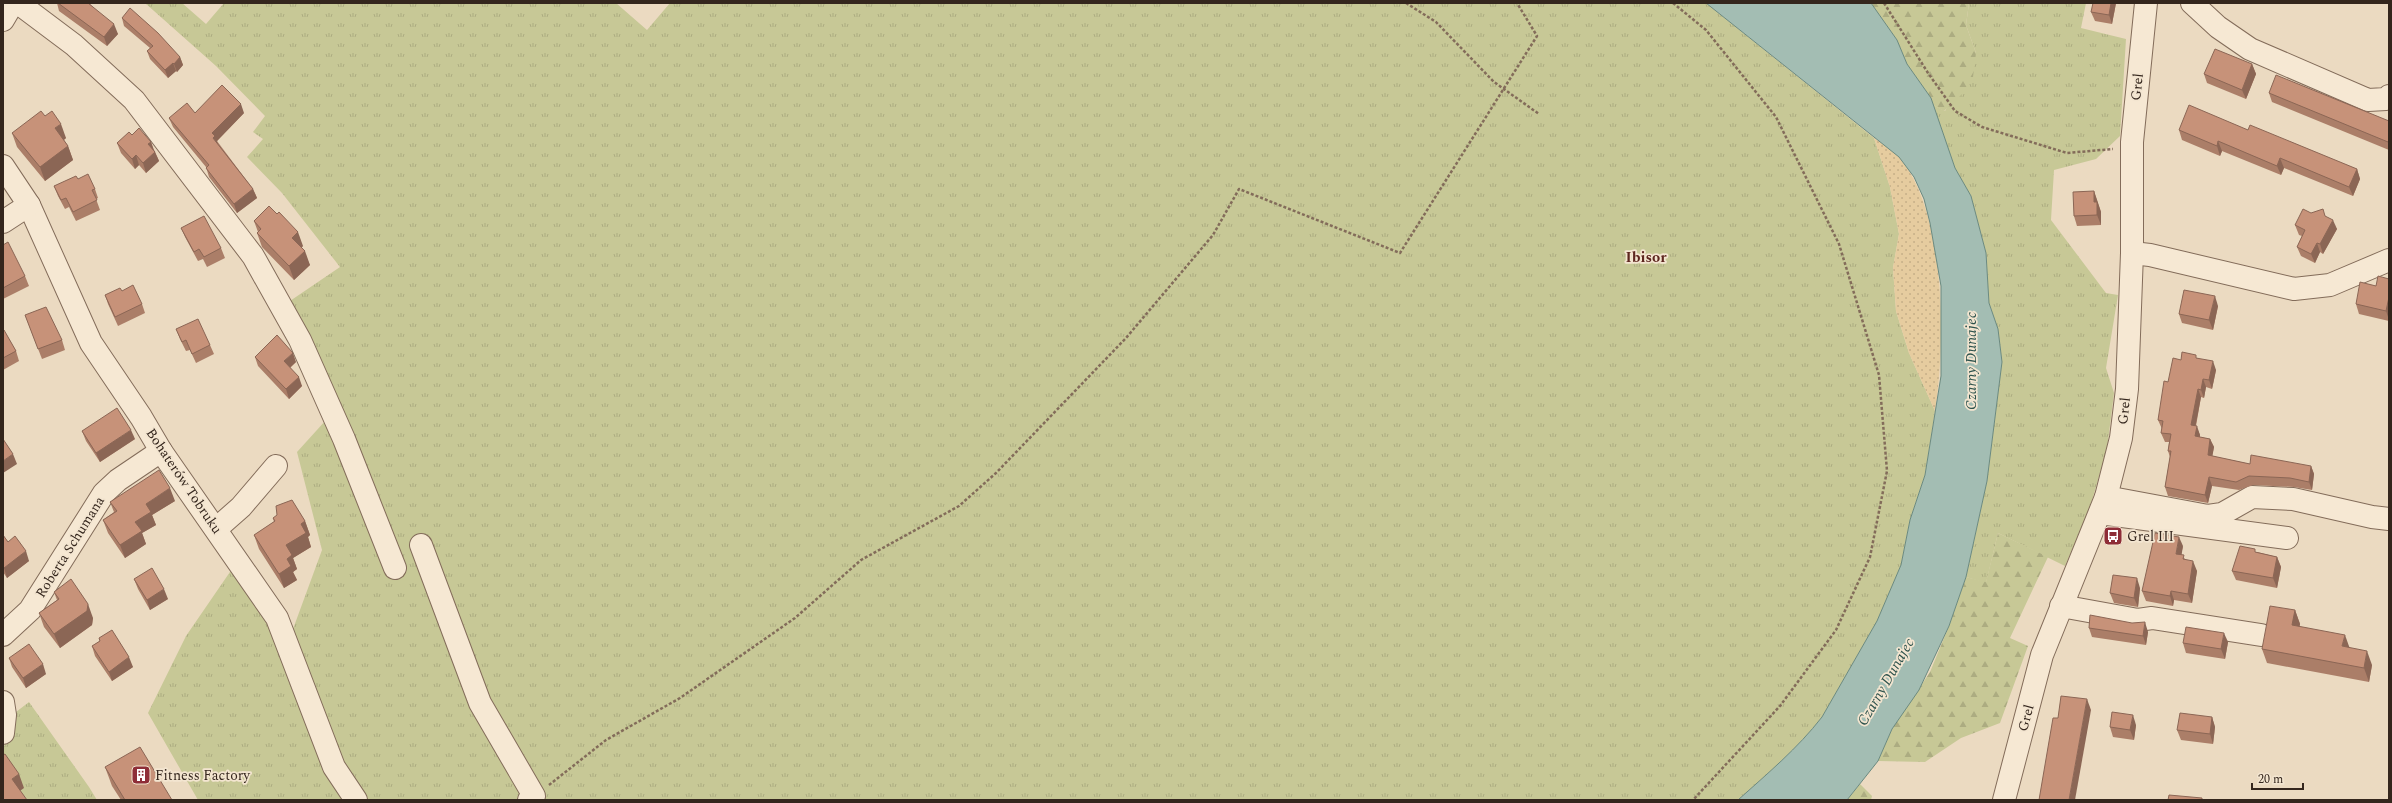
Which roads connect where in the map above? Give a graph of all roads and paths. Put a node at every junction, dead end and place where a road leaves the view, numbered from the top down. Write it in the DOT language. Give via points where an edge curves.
graph roads {
  1 [pos="13,3"];
  2 [pos="18,3"];
  3 [pos="1406,3"];
  4 [pos="1517,3"];
  5 [pos="1673,3"];
  6 [pos="1884,3"];
  7 [pos="2146,3"];
  8 [pos="2178,3"];
  9 [pos="2184,3"];
  10 [pos="2192,3"];
  11 [pos="3,20"];
  12 [pos="1505,89"];
  13 [pos="2389,96"];
  14 [pos="1539,114"];
  15 [pos="2132,142"];
  16 [pos="3,166"];
  17 [pos="29,205"];
  18 [pos="3,222"];
  19 [pos="2132,253"];
  20 [pos="2389,260"];
  21 [pos="161,451"];
  22 [pos="276,466"];
  23 [pos="2103,505"];
  24 [pos="2389,519"];
  25 [pos="216,529"];
  26 [pos="2287,538"];
  27 [pos="421,545"];
  28 [pos="395,568"];
  29 [pos="2061,606"];
  30 [pos="3,635"];
  31 [pos="2261,635"];
  32 [pos="3,702"];
  33 [pos="3,733"];
  34 [pos="531,798"];
  35 [pos="356,800"];
  36 [pos="1693,800"];
  37 [pos="2004,800"];
  1 -- 11 [label="street"];
  2 -- 28 [label="street" via="74,45 134,100 252,256 300,340 344,439"];
  3 -- 12 [label="path" via="1436,22 1494,82"];
  4 -- 12 [label="path" via="1537,36"];
  5 -- 36 [label="path" via="1706,30 1776,117 1839,244 1879,375 1887,472 1870,556 1836,630 1780,706"];
  6 -- 15 [label="path" via="1955,111 1982,127 2067,153 2108,151"];
  7 -- 15 [label="street, Grel"];
  8 -- 9 [label="street"];
  10 -- 13 [label="street" via="2218,27 2250,49 2368,100 2386,99"];
  12 -- 14 [label="path"];
  12 -- 34 [label="path" via="1400,253 1239,189 1213,235 1126,338 996,473 959,506 861,560 796,618 680,698 606,740"];
  15 -- 19 [label="street, Grel"];
  16 -- 17 [label="street, Bohaterów Tobruku"];
  17 -- 18 [label="street"];
  17 -- 21 [label="street, Bohaterów Tobruku" via="91,343"];
  19 -- 20 [label="street" via="2294,289 2330,285"];
  19 -- 23 [label="street, Grel" via="2127,389 2122,438"];
  21 -- 25 [label="street, Bohaterów Tobruku"];
  21 -- 30 [label="street, Roberta Schumana" via="118,480 104,493 30,610"];
  22 -- 25 [label="street" via="241,507"];
  23 -- 24 [label="street" via="2208,516 2222,514 2252,497 2293,499"];
  23 -- 26 [label="street"];
  23 -- 29 [label="street, Grel"];
  25 -- 35 [label="street, Bohaterów Tobruku" via="277,618 334,767"];
  27 -- 34 [label="street" via="480,703"];
  29 -- 31 [label="street" via="2138,620 2152,618"];
  29 -- 37 [label="street, Grel" via="2042,655"];
  32 -- 33 [label="street"];
}
